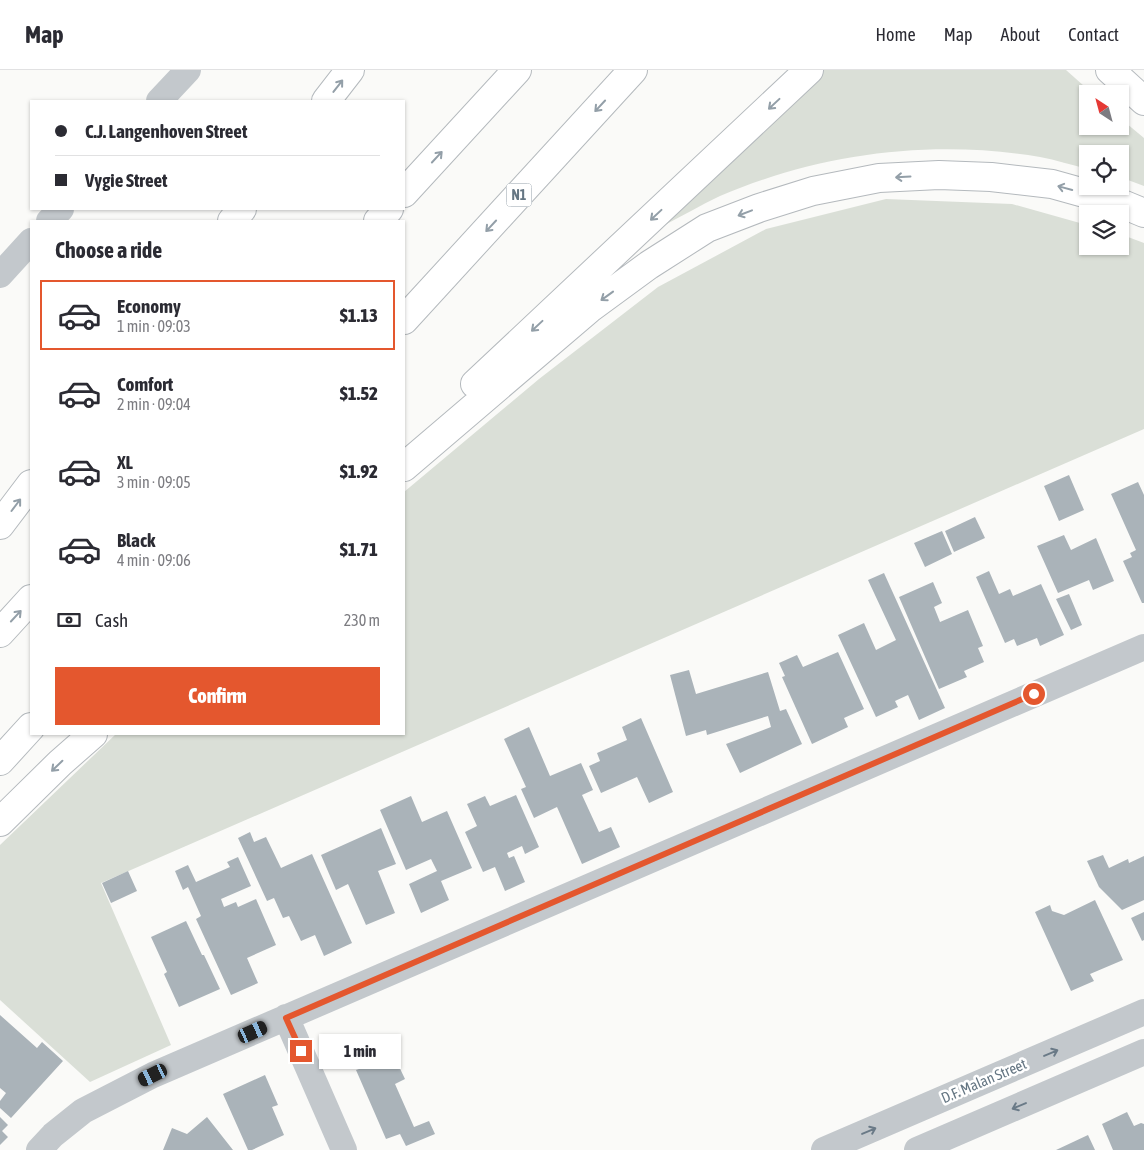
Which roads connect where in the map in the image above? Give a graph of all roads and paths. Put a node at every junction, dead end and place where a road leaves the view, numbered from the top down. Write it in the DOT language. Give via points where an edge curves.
graph roads {
  1 [pos="188,70"];
  2 [pos="350,70"];
  3 [pos="516,70"];
  4 [pos="633,70"];
  5 [pos="810,70"];
  6 [pos="1110,70"];
  7 [pos="160,100"];
  8 [pos="327,100"];
  9 [pos="1144,101"];
  10 [pos="405,192"];
  11 [pos="60,210"];
  12 [pos="241,210"];
  13 [pos="388,210"];
  14 [pos="1144,213"];
  15 [pos="50,220"];
  16 [pos="233,220"];
  17 [pos="379,220"];
  18 [pos="30,242"];
  19 [pos="0,275"];
  20 [pos="405,319"];
  21 [pos="405,449"];
  22 [pos="405,466"];
  23 [pos="30,485"];
  24 [pos="0,525"];
  25 [pos="30,600"];
  26 [pos="0,633"];
  27 [pos="1144,647"];
  28 [pos="30,728"];
  29 [pos="92,735"];
  30 [pos="0,761"];
  31 [pos="0,822"];
  32 [pos="1144,1012"];
  33 [pos="286,1018"];
  34 [pos="1144,1052"];
  35 [pos="39,1150"];
  36 [pos="344,1150"];
  37 [pos="824,1150"];
  38 [pos="917,1150"];
  1 -- 7 [label="street"];
  8 -- 2 [label="main road, one-way"];
  10 -- 3 [label="main road, one-way"];
  4 -- 20 [label="main road, N1, one-way"];
  5 -- 21 [label="main road, one-way"];
  6 -- 9 [label="main road"];
  11 -- 15 [label="street"];
  12 -- 16 [label="main road"];
  13 -- 17 [label="main road"];
  14 -- 22 [label="main road, one-way" via="1120,202 1052,184 939,175 878,178 813,191 759,208 707,228 596,303"];
  18 -- 19 [label="street"];
  24 -- 23 [label="main road, one-way"];
  26 -- 25 [label="main road, one-way"];
  27 -- 33 [label="street"];
  28 -- 30 [label="main road"];
  29 -- 31 [label="main road, one-way"];
  37 -- 32 [label="street, D.F. Malan Street, one-way"];
  33 -- 35 [label="street" via="106,1098 83,1111"];
  33 -- 36 [label="street"];
  34 -- 38 [label="street, one-way"];
}
